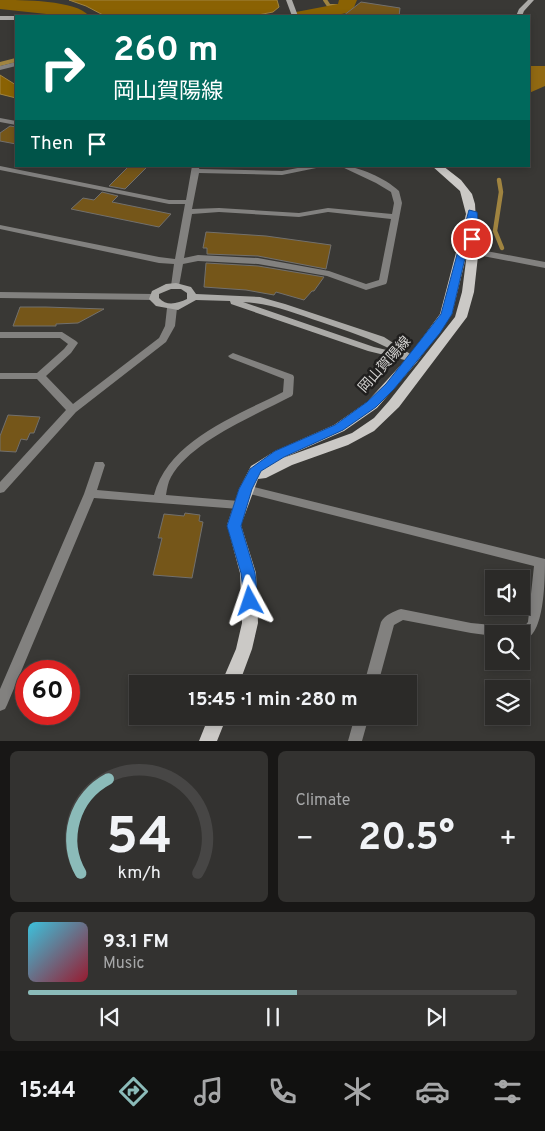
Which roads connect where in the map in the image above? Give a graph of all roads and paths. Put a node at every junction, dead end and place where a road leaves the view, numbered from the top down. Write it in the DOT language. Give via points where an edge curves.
graph roads {
  1 [pos="289,0"];
  2 [pos="530,0"];
  3 [pos="295,15"];
  4 [pos="520,15"];
  5 [pos="0,18"];
  6 [pos="15,18"];
  7 [pos="15,64"];
  8 [pos="0,68"];
  9 [pos="0,120"];
  10 [pos="15,123"];
  11 [pos="316,167"];
  12 [pos="346,167"];
  13 [pos="438,167"];
  14 [pos="0,168"];
  15 [pos="196,168"];
  16 [pos="189,202"];
  17 [pos="189,212"];
  18 [pos="395,217"];
  19 [pos="0,226"];
  20 [pos="467,251"];
  21 [pos="180,262"];
  22 [pos="545,266"];
  23 [pos="175,286"];
  24 [pos="0,295"];
  25 [pos="154,297"];
  26 [pos="193,297"];
  27 [pos="172,308"];
  28 [pos="0,335"];
  29 [pos="233,356"];
  30 [pos="419,361"];
  31 [pos="0,376"];
  32 [pos="40,376"];
  33 [pos="72,410"];
  34 [pos="99,465"];
  35 [pos="248,485"];
  36 [pos="0,488"];
  37 [pos="90,494"];
  38 [pos="159,499"];
  39 [pos="240,505"];
  40 [pos="543,564"];
  41 [pos="234,675"];
  42 [pos="373,675"];
  43 [pos="0,705"];
  44 [pos="214,725"];
  45 [pos="359,725"];
  46 [pos="208,741"];
  47 [pos="355,741"];
  1 -- 3 [label="street"];
  2 -- 4 [label="street"];
  5 -- 6 [label="street"];
  7 -- 8 [label="street"];
  9 -- 10 [label="street"];
  11 -- 15 [label="street" via="282,173"];
  12 -- 18 [label="street" via="395,191 398,202"];
  13 -- 20 [label="main road, 岡山賀陽線" via="468,194 474,227"];
  14 -- 16 [label="street" via="169,202"];
  15 -- 16 [label="street"];
  16 -- 17 [label="street"];
  17 -- 18 [label="street" via="219,210 300,215 328,210"];
  17 -- 21 [label="street"];
  18 -- 21 [label="street" via="383,282 366,287 329,274 258,261 198,258"];
  19 -- 21 [label="street"];
  20 -- 22 [label="street"];
  20 -- 30 [label="main road, 岡山賀陽線" via="468,294 461,317"];
  21 -- 23 [label="street"];
  23 -- 25 [label="street" via="163,288"];
  23 -- 26 [label="street" via="190,290"];
  24 -- 25 [label="street"];
  25 -- 27 [label="street" via="159,304"];
  26 -- 27 [label="street" via="188,303"];
  26 -- 30 [label="street" via="221,298 371,349"];
  27 -- 33 [label="street" via="170,326 163,340"];
  28 -- 32 [label="street" via="62,335 73,343"];
  29 -- 38 [label="street" via="289,377 288,394 208,437 185,455 166,475"];
  30 -- 35 [label="main road, 岡山賀陽線" via="372,405 339,428 280,454 256,469"];
  30 -- 35 [label="main road, 岡山賀陽線" via="396,405 368,429 270,470"];
  31 -- 32 [label="street"];
  32 -- 33 [label="street"];
  33 -- 36 [label="street"];
  34 -- 37 [label="street"];
  35 -- 39 [label="main road, 岡山賀陽線"];
  35 -- 40 [label="street"];
  37 -- 38 [label="street"];
  37 -- 43 [label="street"];
  38 -- 39 [label="street"];
  39 -- 41 [label="main road, 岡山賀陽線" via="234,526 248,573 250,623"];
  40 -- 42 [label="street" via="534,623 526,634 471,628 401,614 388,622"];
  44 -- 46 [label="main road"];
  45 -- 47 [label="street"];
}
